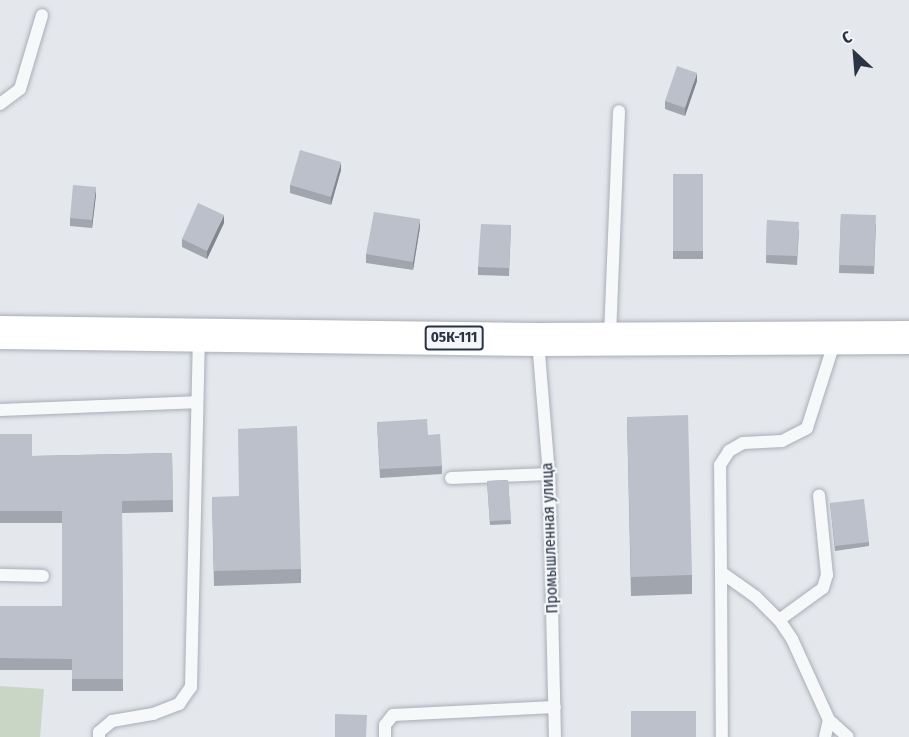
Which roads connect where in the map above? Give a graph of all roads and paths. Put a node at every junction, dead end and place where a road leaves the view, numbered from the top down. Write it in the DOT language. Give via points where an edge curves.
graph roads {
  1 [pos="42,15"];
  2 [pos="0,104"];
  3 [pos="619,111"];
  4 [pos="0,332"];
  5 [pos="199,334"];
  6 [pos="836,337"];
  7 [pos="909,337"];
  8 [pos="610,338"];
  9 [pos="538,339"];
  10 [pos="195,402"];
  11 [pos="0,410"];
  12 [pos="549,474"];
  13 [pos="451,478"];
  14 [pos="819,495"];
  15 [pos="721,572"];
  16 [pos="0,575"];
  17 [pos="43,576"];
  18 [pos="779,620"];
  19 [pos="555,707"];
  20 [pos="828,720"];
  21 [pos="99,737"];
  22 [pos="385,737"];
  23 [pos="555,737"];
  24 [pos="722,737"];
  25 [pos="825,737"];
  26 [pos="848,737"];
  1 -- 2 [label="lane" via="20,89"];
  3 -- 8 [label="lane"];
  4 -- 5 [label="main road, 05К-111"];
  5 -- 9 [label="main road, 05К-111"];
  5 -- 10 [label="lane"];
  6 -- 7 [label="main road, 05К-111"];
  6 -- 8 [label="main road, 05К-111"];
  6 -- 15 [label="lane" via="807,428 782,441 743,443 729,451 720,465"];
  8 -- 9 [label="main road, 05К-111"];
  9 -- 12 [label="lane, Промышленная улица"];
  10 -- 11 [label="lane"];
  10 -- 21 [label="lane" via="191,687 179,704 153,714 112,721"];
  12 -- 13 [label="lane"];
  12 -- 19 [label="lane, Промышленная улица"];
  14 -- 18 [label="lane" via="827,575 823,588"];
  15 -- 18 [label="lane" via="756,597"];
  15 -- 24 [label="lane"];
  16 -- 17 [label="lane"];
  18 -- 20 [label="lane" via="792,639"];
  19 -- 22 [label="lane" via="393,715 385,725"];
  19 -- 23 [label="lane, Промышленная улица"];
  20 -- 25 [label="lane"];
  20 -- 26 [label="lane"];
}
